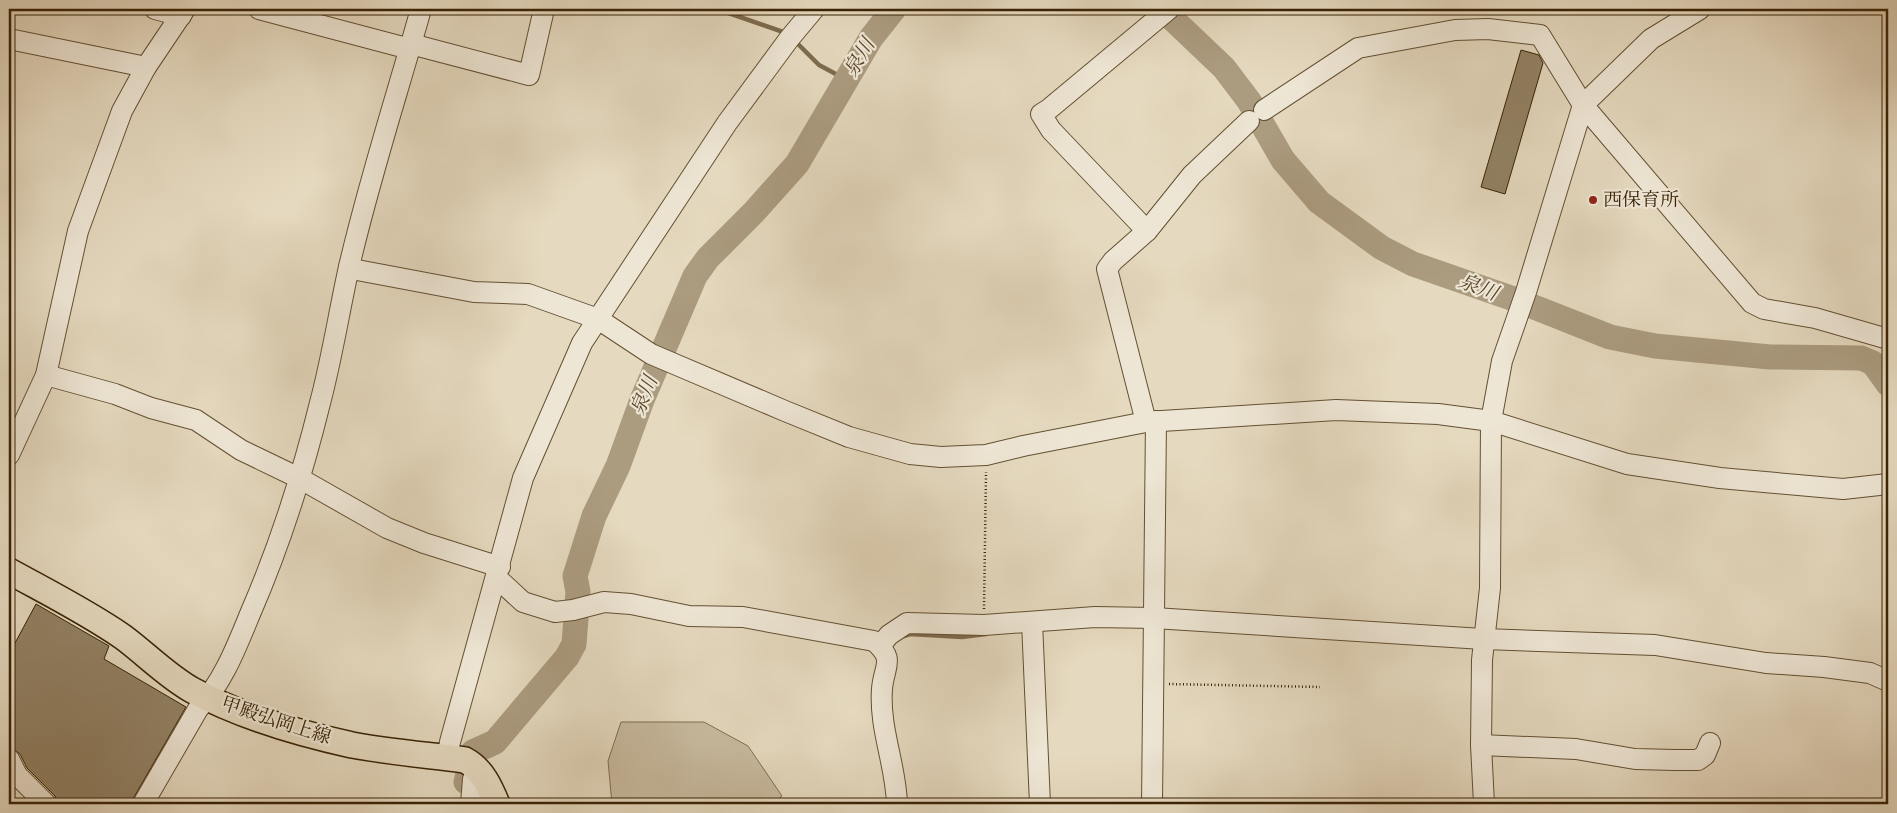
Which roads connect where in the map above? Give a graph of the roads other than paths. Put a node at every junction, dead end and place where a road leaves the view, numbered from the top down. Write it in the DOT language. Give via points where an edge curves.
graph roads {
  1 [pos="155,9"];
  2 [pos="259,9"];
  3 [pos="421,9"];
  4 [pos="544,9"];
  5 [pos="814,9"];
  6 [pos="1700,9"];
  7 [pos="183,12"];
  8 [pos="1165,12"];
  9 [pos="9,39"];
  10 [pos="411,46"];
  11 [pos="146,67"];
  12 [pos="1584,105"];
  13 [pos="1147,230"];
  14 [pos="349,266"];
  15 [pos="598,319"];
  16 [pos="1888,339"];
  17 [pos="46,375"];
  18 [pos="1151,421"];
  19 [pos="1491,421"];
  20 [pos="9,455"];
  21 [pos="299,478"];
  22 [pos="1888,484"];
  23 [pos="9,570"];
  24 [pos="498,572"];
  25 [pos="1154,625"];
  26 [pos="1033,630"];
  27 [pos="1483,647"];
  28 [pos="883,649"];
  29 [pos="1888,681"];
  30 [pos="208,698"];
  31 [pos="1710,744"];
  32 [pos="1482,745"];
  33 [pos="9,759"];
  34 [pos="466,763"];
  35 [pos="46,804"];
  36 [pos="143,804"];
  37 [pos="471,804"];
  38 [pos="497,804"];
  39 [pos="897,804"];
  40 [pos="1040,804"];
  41 [pos="1152,804"];
  42 [pos="1484,804"];
  1 -- 7 [label="street"];
  2 -- 10 [label="street"];
  3 -- 10 [label="street"];
  4 -- 10 [label="street" via="529,75"];
  5 -- 15 [label="street" via="727,123"];
  6 -- 12 [label="street" via="1651,39"];
  7 -- 11 [label="street"];
  8 -- 13 [label="street" via="1041,114 1050,130"];
  9 -- 11 [label="street"];
  10 -- 14 [label="street"];
  11 -- 17 [label="street" via="122,111 78,231"];
  12 -- 13 [label="street" via="1540,35 1488,29 1455,30 1358,48 1257,115 1192,175"];
  12 -- 16 [label="street" via="1752,303 1764,309 1815,318"];
  12 -- 19 [label="street" via="1502,361"];
  13 -- 18 [label="street" via="1107,269"];
  14 -- 15 [label="street" via="474,292 528,294"];
  14 -- 21 [label="street" via="320,403"];
  15 -- 18 [label="street" via="659,357 850,436 910,454 941,458 986,455"];
  15 -- 24 [label="street" via="582,343 524,478"];
  17 -- 20 [label="street"];
  17 -- 21 [label="street" via="196,420 241,450"];
  18 -- 19 [label="street" via="1336,410 1438,414"];
  18 -- 25 [label="street"];
  19 -- 22 [label="street" via="1627,464 1720,478 1843,489"];
  19 -- 27 [label="street" via="1490,588"];
  21 -- 24 [label="street" via="387,528"];
  21 -- 30 [label="street" via="277,551 230,662"];
  23 -- 30 [label="main road, 甲殿弘岡上線" via="82,611 189,688"];
  24 -- 28 [label="street" via="523,602 555,612 604,602 631,604 689,616 743,617 874,641"];
  24 -- 34 [label="street" via="450,742"];
  25 -- 26 [label="street" via="1095,617"];
  25 -- 27 [label="street"];
  25 -- 41 [label="street"];
  26 -- 28 [label="street" via="907,623 889,635"];
  26 -- 40 [label="street"];
  27 -- 29 [label="street" via="1655,644 1766,663 1870,672"];
  27 -- 32 [label="street"];
  28 -- 39 [label="street" via="888,658 882,690 884,734"];
  30 -- 34 [label="main road, 甲殿弘岡上線" via="260,720 308,734 353,745"];
  30 -- 36 [label="street"];
  31 -- 32 [label="street" via="1698,760 1635,759 1576,750"];
  32 -- 42 [label="street"];
  33 -- 35 [label="street" via="17,776"];
  34 -- 37 [label="street" via="474,779"];
  34 -- 38 [label="main road" via="491,789"];
}
